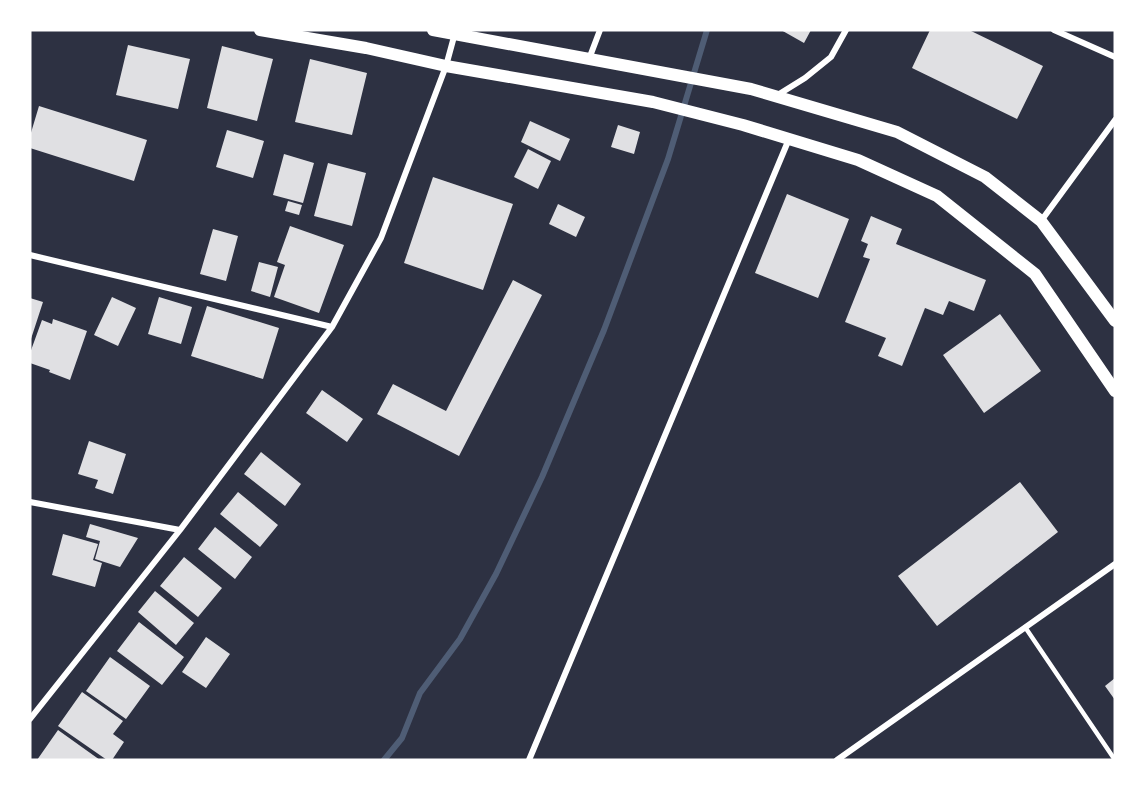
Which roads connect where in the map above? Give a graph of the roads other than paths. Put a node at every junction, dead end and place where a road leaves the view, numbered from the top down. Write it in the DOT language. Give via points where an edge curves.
graph roads {
  1 [pos="260,30"];
  2 [pos="433,30"];
  3 [pos="600,30"];
  4 [pos="846,30"];
  5 [pos="1054,30"];
  6 [pos="456,32"];
  7 [pos="1115,57"];
  8 [pos="589,59"];
  9 [pos="446,66"];
  10 [pos="776,96"];
  11 [pos="1115,120"];
  12 [pos="789,140"];
  13 [pos="1041,221"];
  14 [pos="30,255"];
  15 [pos="1115,321"];
  16 [pos="332,327"];
  17 [pos="1115,391"];
  18 [pos="30,502"];
  19 [pos="180,530"];
  20 [pos="1115,564"];
  21 [pos="1025,627"];
  22 [pos="30,718"];
  23 [pos="529,760"];
  24 [pos="837,760"];
  25 [pos="1114,760"];
  1 -- 9 [label="main road"];
  2 -- 6 [label="main road"];
  3 -- 8 [label="street"];
  4 -- 10 [label="street" via="831,57"];
  5 -- 7 [label="street"];
  6 -- 8 [label="main road"];
  6 -- 9 [label="street"];
  8 -- 10 [label="main road"];
  9 -- 12 [label="main road" via="653,102"];
  9 -- 16 [label="street" via="381,238"];
  10 -- 13 [label="main road" via="897,132 985,177"];
  11 -- 13 [label="street"];
  12 -- 17 [label="main road" via="858,160 937,196 1035,274"];
  12 -- 23 [label="street"];
  13 -- 15 [label="main road"];
  14 -- 16 [label="street"];
  16 -- 19 [label="street"];
  18 -- 19 [label="street"];
  19 -- 22 [label="street"];
  20 -- 21 [label="street"];
  21 -- 24 [label="street"];
  21 -- 25 [label="lane"];
}
